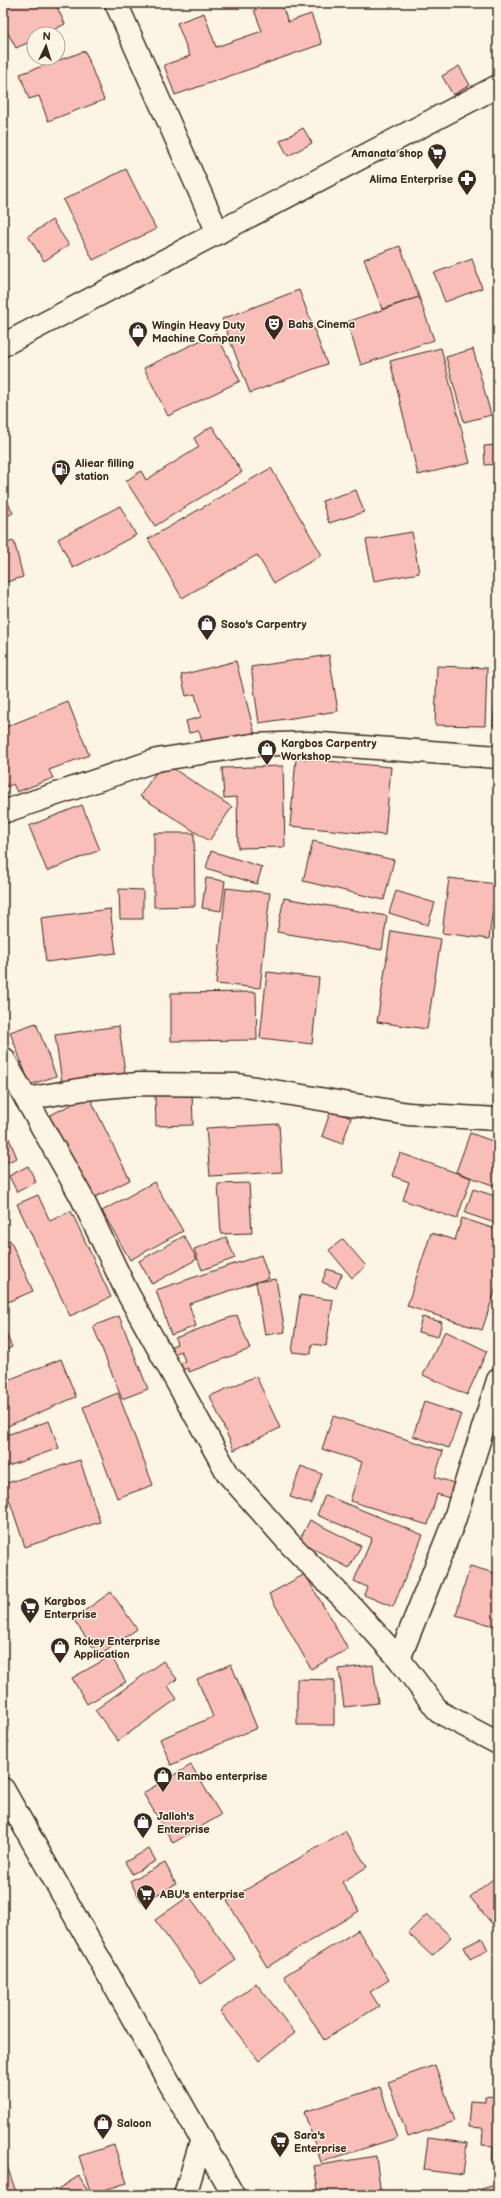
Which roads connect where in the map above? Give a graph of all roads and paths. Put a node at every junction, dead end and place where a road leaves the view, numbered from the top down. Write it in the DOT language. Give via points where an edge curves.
graph roads {
  1 [pos="116,3"];
  2 [pos="498,86"];
  3 [pos="218,233"];
  4 [pos="3,345"];
  5 [pos="498,757"];
  6 [pos="3,812"];
  7 [pos="3,1058"];
  8 [pos="26,1099"];
  9 [pos="498,1119"];
  10 [pos="498,1380"];
  11 [pos="399,1659"];
  12 [pos="498,1743"];
  13 [pos="3,1789"];
  14 [pos="202,2139"];
  15 [pos="185,2195"];
  16 [pos="233,2195"];
  1 -- 3 [label="main road"];
  2 -- 3 [label="main road"];
  3 -- 4 [label="main road"];
  5 -- 6 [label="main road" via="308,743 252,745 157,760"];
  7 -- 8 [label="main road"];
  8 -- 9 [label="main road" via="84,1089 138,1084 238,1085 408,1114"];
  8 -- 11 [label="main road" via="81,1196 128,1292 228,1474"];
  10 -- 11 [label="main road" via="454,1521"];
  11 -- 12 [label="main road" via="440,1712"];
  13 -- 14 [label="main road"];
  14 -- 15 [label="main road"];
  14 -- 16 [label="main road"];
}
